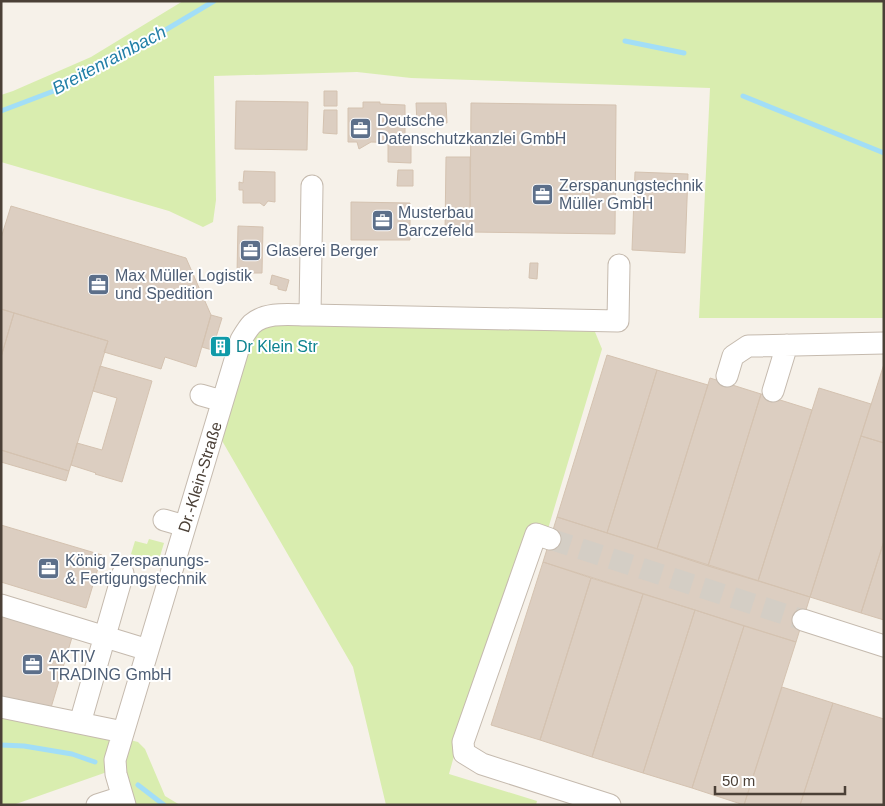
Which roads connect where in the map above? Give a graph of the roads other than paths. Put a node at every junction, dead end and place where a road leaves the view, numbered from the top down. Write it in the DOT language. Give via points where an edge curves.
graph roads {
  1 [pos="312,186"];
  2 [pos="619,264"];
  3 [pos="310,315"];
  4 [pos="884,343"];
  5 [pos="787,345"];
  6 [pos="727,376"];
  7 [pos="773,390"];
  8 [pos="201,395"];
  9 [pos="222,401"];
  10 [pos="164,520"];
  11 [pos="185,526"];
  12 [pos="550,539"];
  13 [pos="123,573"];
  14 [pos="1,604"];
  15 [pos="803,620"];
  16 [pos="105,636"];
  17 [pos="884,646"];
  18 [pos="148,650"];
  19 [pos="1,707"];
  20 [pos="80,723"];
  21 [pos="123,732"];
  22 [pos="124,801"];
  23 [pos="97,805"];
  24 [pos="610,805"];
  1 -- 3 [label="street"];
  2 -- 3 [label="street, Dr.-Klein-Straße" via="618,321 438,311"];
  3 -- 9 [label="street, Dr.-Klein-Straße" via="275,315 253,324 241,340"];
  4 -- 5 [label="street"];
  5 -- 6 [label="street" via="748,346 733,356"];
  5 -- 7 [label="street"];
  8 -- 9 [label="street"];
  9 -- 11 [label="street, Dr.-Klein-Straße"];
  10 -- 11 [label="street"];
  11 -- 18 [label="street, Dr.-Klein-Straße"];
  12 -- 24 [label="street" via="536,534 463,742 464,753 482,764"];
  13 -- 16 [label="street"];
  14 -- 16 [label="street"];
  15 -- 17 [label="street"];
  16 -- 18 [label="street"];
  16 -- 20 [label="street"];
  18 -- 21 [label="street, Dr.-Klein-Straße"];
  19 -- 20 [label="street"];
  20 -- 21 [label="street"];
  21 -- 22 [label="street, Dr.-Klein-Straße" via="115,760"];
  22 -- 23 [label="street"];
}
